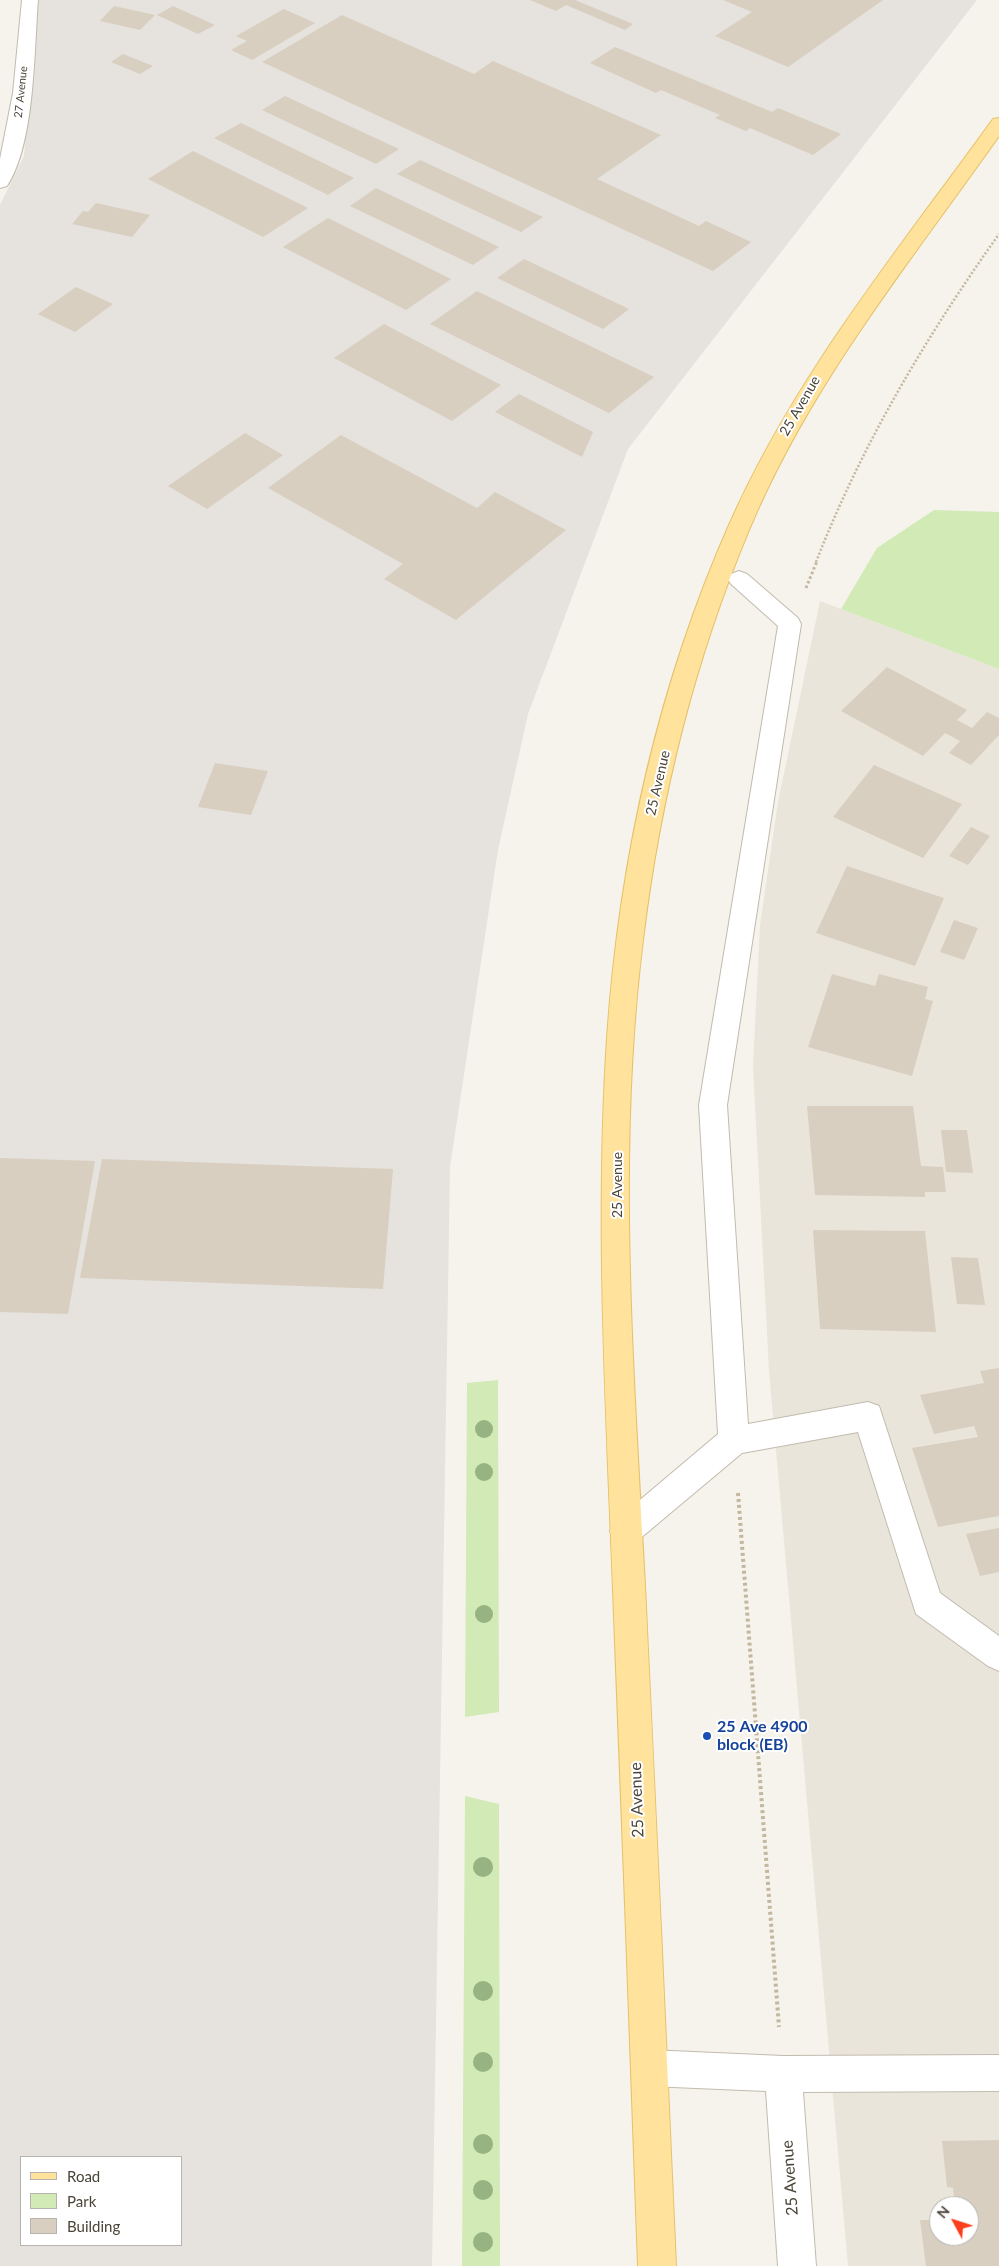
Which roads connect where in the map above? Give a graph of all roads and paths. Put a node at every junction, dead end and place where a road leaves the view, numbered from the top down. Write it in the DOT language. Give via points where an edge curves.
graph roads {
  1 [pos="30,0"];
  2 [pos="999,123"];
  3 [pos="0,182"];
  4 [pos="999,234"];
  5 [pos="739,579"];
  6 [pos="789,627"];
  7 [pos="734,1440"];
  8 [pos="626,1531"];
  9 [pos="999,1655"];
  10 [pos="649,2068"];
  11 [pos="999,2073"];
  12 [pos="783,2074"];
  13 [pos="657,2266"];
  14 [pos="797,2266"];
  1 -- 3 [label="street, 27 Avenue" via="17,130"];
  2 -- 8 [label="main road, 25 Avenue" via="847,332 794,415 758,485 720,574 687,667 661,765 643,854 628,958 620,1066 616,1165 618,1333"];
  4 -- 6 [label="path" via="976,265 894,398 851,479"];
  5 -- 6 [label="street" via="790,624"];
  6 -- 7 [label="street" via="713,1105"];
  7 -- 8 [label="street"];
  7 -- 9 [label="street" via="868,1416 927,1603"];
  7 -- 12 [label="path"];
  8 -- 10 [label="main road, 25 Avenue"];
  10 -- 12 [label="street"];
  10 -- 13 [label="main road, 25 Avenue"];
  11 -- 12 [label="street"];
  12 -- 14 [label="street, 25 Avenue"];
}
